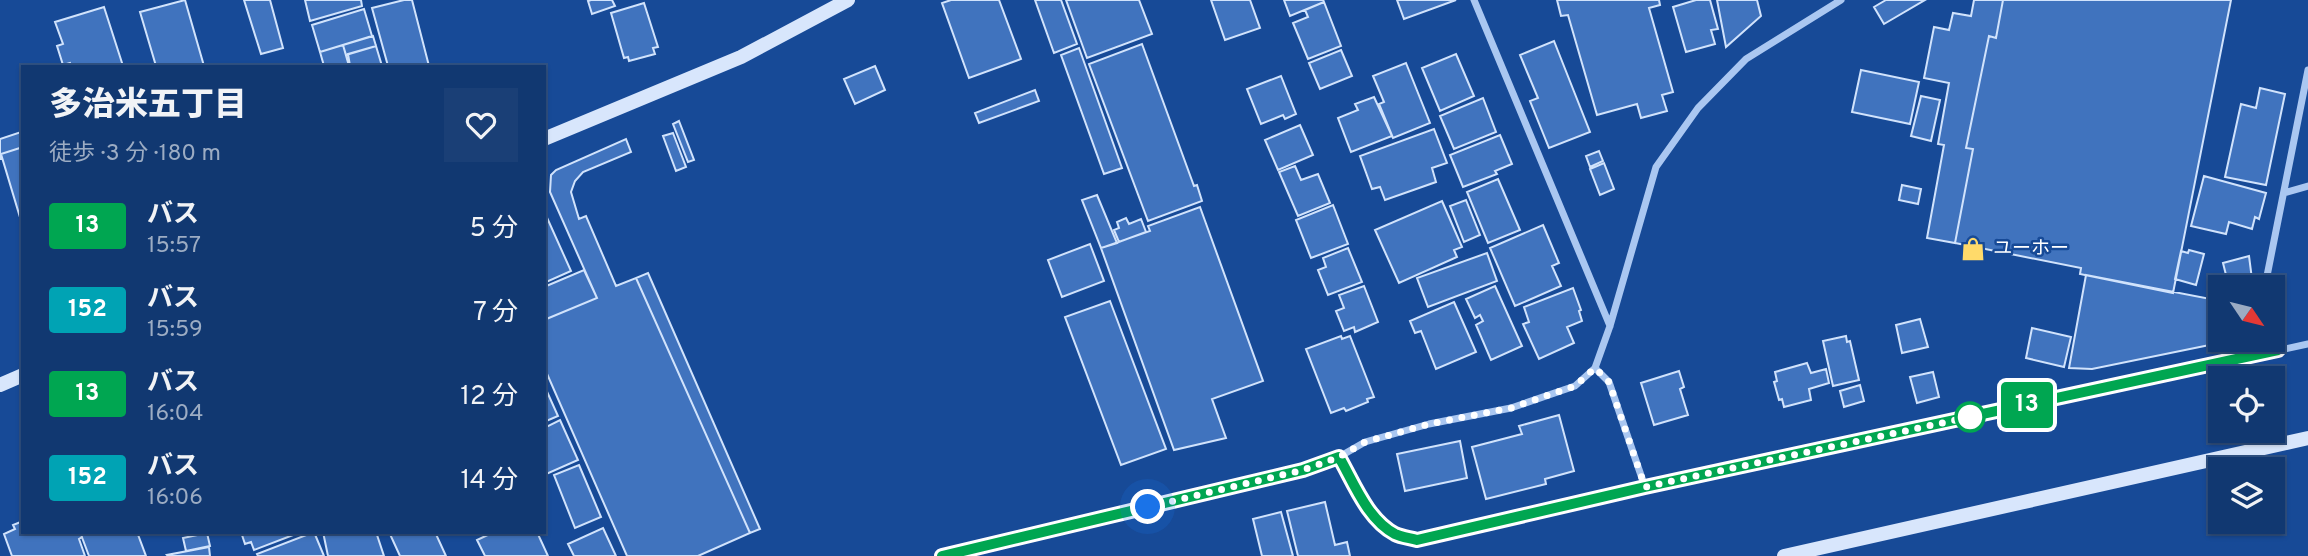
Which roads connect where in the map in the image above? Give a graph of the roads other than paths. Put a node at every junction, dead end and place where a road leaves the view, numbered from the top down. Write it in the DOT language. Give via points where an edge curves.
graph roads {
  1 [pos="848,0"];
  2 [pos="1474,0"];
  3 [pos="1840,0"];
  4 [pos="2308,70"];
  5 [pos="546,138"];
  6 [pos="2308,186"];
  7 [pos="2284,193"];
  8 [pos="2267,275"];
  9 [pos="1610,326"];
  10 [pos="2308,344"];
  11 [pos="2286,348"];
  12 [pos="2269,352"];
  13 [pos="1595,368"];
  14 [pos="21,375"];
  15 [pos="0,385"];
  16 [pos="2308,438"];
  17 [pos="1339,457"];
  18 [pos="1645,487"];
  19 [pos="942,556"];
  20 [pos="1784,556"];
  1 -- 5 [label="street" via="741,57"];
  2 -- 9 [label="street"];
  3 -- 9 [label="street" via="1746,59 1698,108 1656,167"];
  4 -- 7 [label="street"];
  6 -- 7 [label="street"];
  7 -- 8 [label="street"];
  9 -- 13 [label="street"];
  10 -- 11 [label="street"];
  12 -- 18 [label="street"];
  13 -- 17 [label="street" via="1575,386 1511,408 1365,442"];
  13 -- 18 [label="street" via="1609,382"];
  14 -- 15 [label="street"];
  16 -- 20 [label="street"];
  17 -- 18 [label="street" via="1366,506 1381,523 1396,535 1417,540"];
  17 -- 19 [label="street" via="1303,470"];
}
